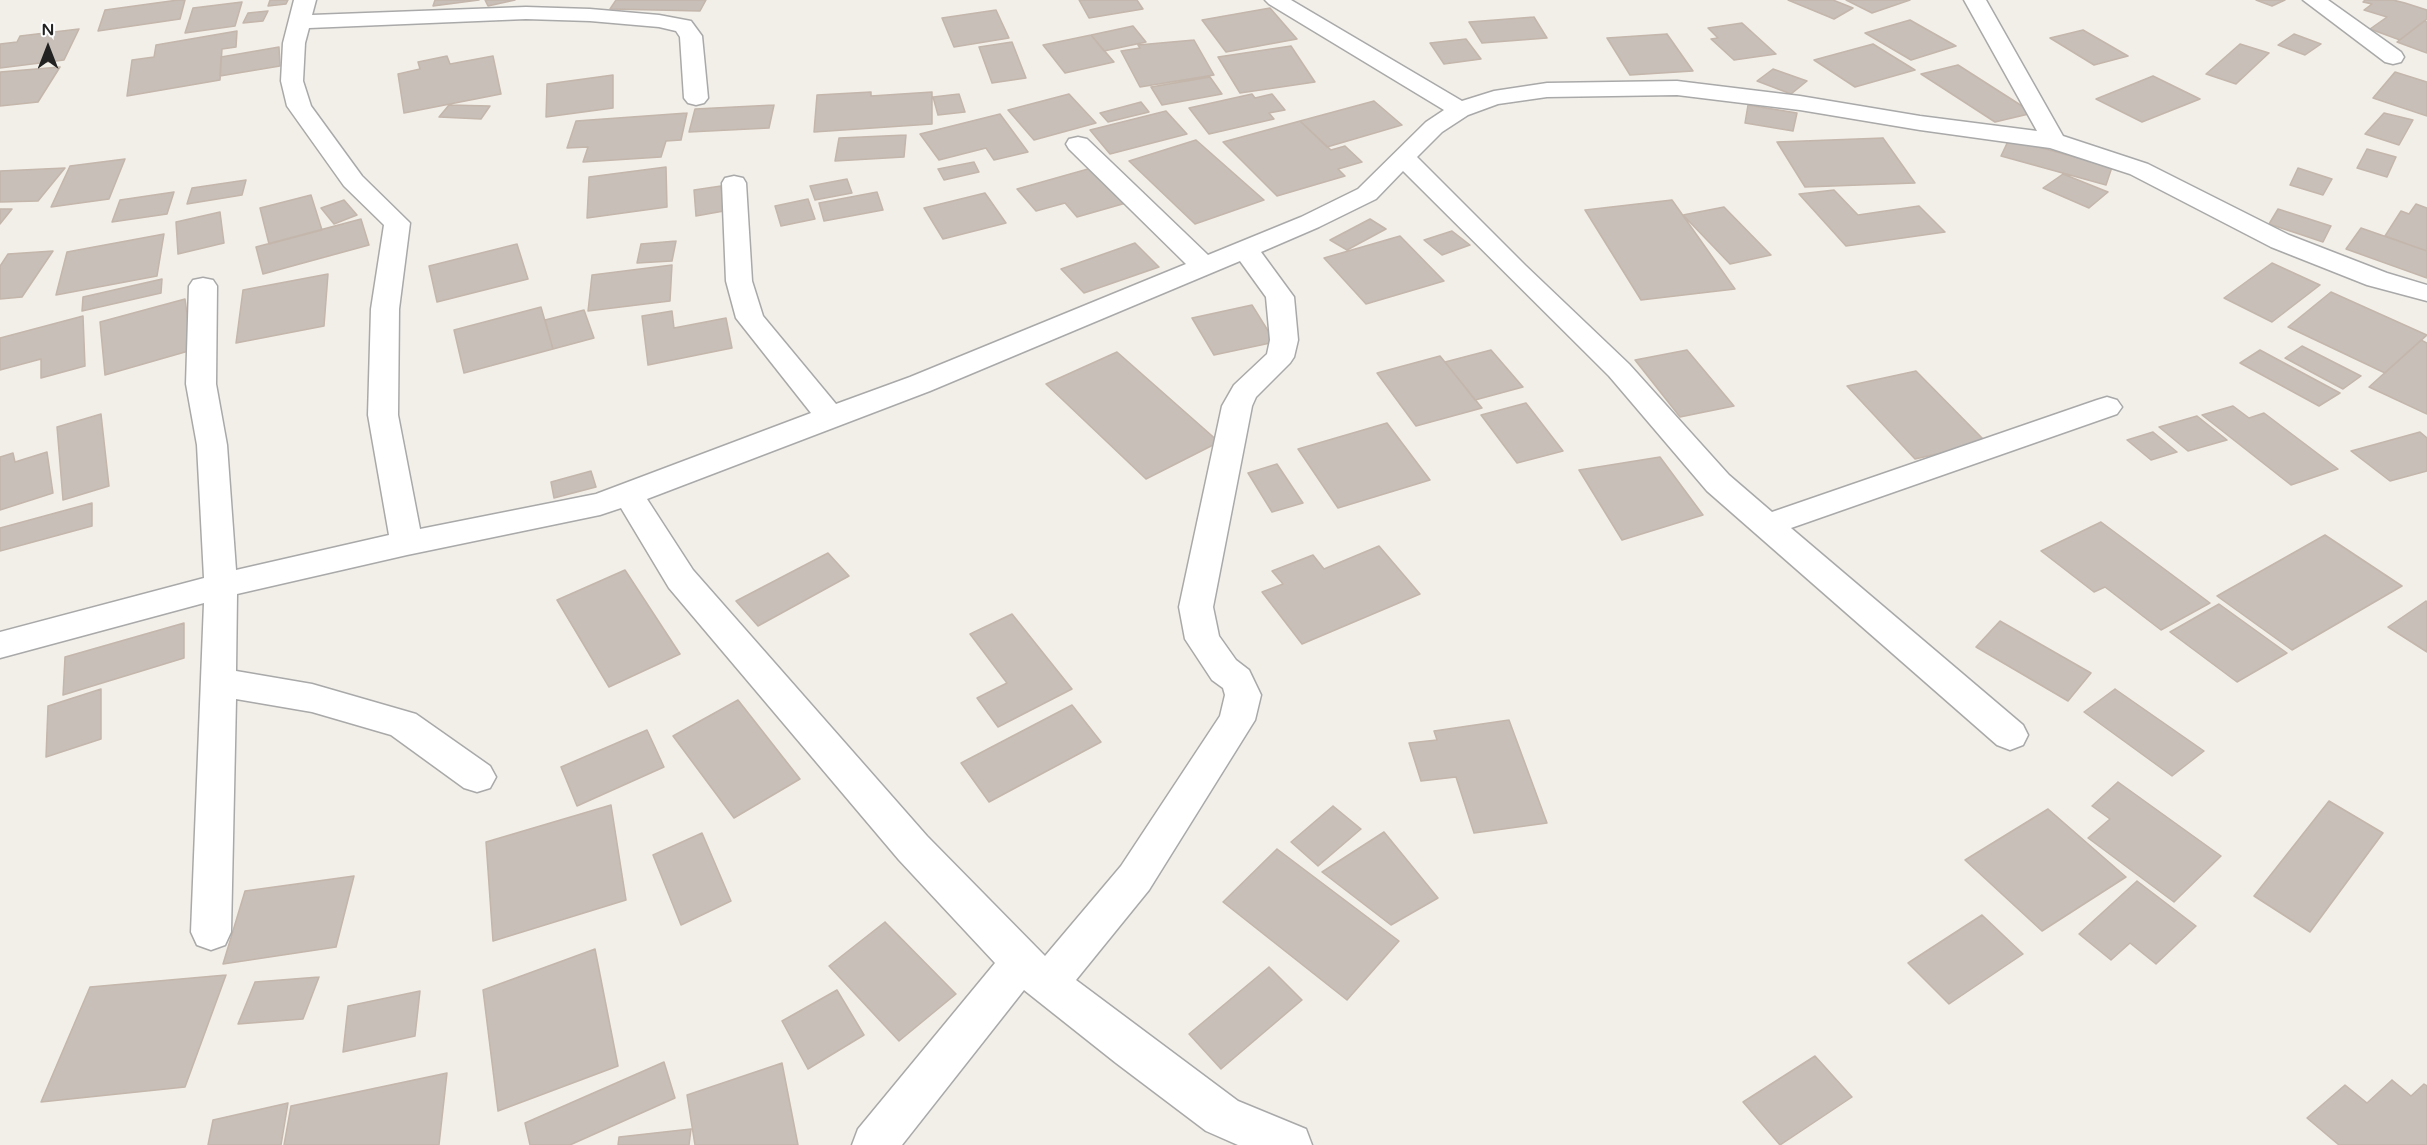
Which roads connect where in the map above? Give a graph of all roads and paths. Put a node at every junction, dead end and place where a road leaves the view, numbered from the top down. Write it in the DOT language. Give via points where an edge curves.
graph roads {
  1 [pos="1276,0"];
  2 [pos="1975,0"];
  3 [pos="2314,0"];
  4 [pos="302,11"];
  5 [pos="2393,57"];
  6 [pos="696,98"];
  7 [pos="1460,110"];
  8 [pos="2054,141"];
  9 [pos="1078,144"];
  10 [pos="1404,159"];
  11 [pos="734,183"];
  12 [pos="1245,249"];
  13 [pos="1204,266"];
  14 [pos="203,286"];
  15 [pos="2427,293"];
  16 [pos="2107,406"];
  17 [pos="830,417"];
  18 [pos="628,494"];
  19 [pos="1767,525"];
  20 [pos="407,543"];
  21 [pos="221,586"];
  22 [pos="0,645"];
  23 [pos="219,682"];
  24 [pos="2010,735"];
  25 [pos="477,777"];
  26 [pos="212,932"];
  27 [pos="1034,973"];
  28 [pos="874,1145"];
  29 [pos="1290,1145"];
  1 -- 7 [label="street"];
  2 -- 8 [label="street"];
  3 -- 5 [label="street"];
  4 -- 6 [label="street" via="590,15 682,26 691,36"];
  4 -- 20 [label="street" via="294,42 292,81 299,106 353,180 397,223 385,309 383,416"];
  7 -- 8 [label="street" via="1494,98 1547,90 1677,88"];
  7 -- 10 [label="street" via="1434,127"];
  8 -- 15 [label="street" via="2139,169 2280,241 2377,279"];
  9 -- 13 [label="street"];
  10 -- 12 [label="street" via="1367,194"];
  10 -- 19 [label="street" via="1619,370 1718,483"];
  11 -- 17 [label="street" via="739,281 750,318"];
  12 -- 13 [label="street"];
  12 -- 27 [label="street" via="1280,297 1284,340 1280,357 1244,392 1237,405 1196,607 1202,639 1224,670 1238,680 1243,695 1237,720 1135,878"];
  13 -- 17 [label="street" via="920,384"];
  14 -- 21 [label="street" via="201,384 212,445"];
  16 -- 19 [label="street"];
  17 -- 18 [label="street"];
  18 -- 20 [label="street" via="600,504"];
  18 -- 27 [label="street" via="681,579 913,848"];
  19 -- 24 [label="street"];
  20 -- 21 [label="street"];
  21 -- 22 [label="street"];
  21 -- 23 [label="street"];
  23 -- 25 [label="street" via="312,698 403,724"];
  23 -- 26 [label="street"];
  27 -- 28 [label="street"];
  27 -- 29 [label="street" via="1222,1116"];
}
